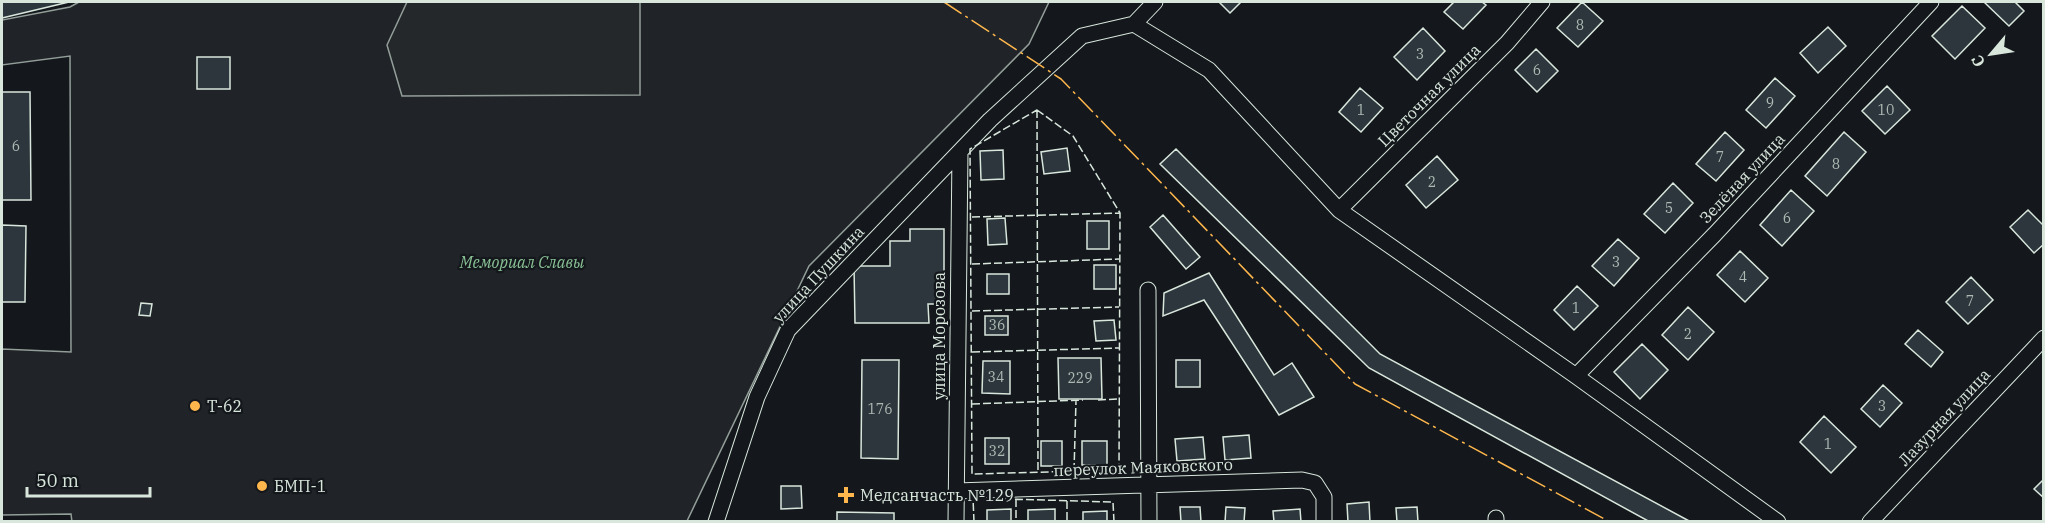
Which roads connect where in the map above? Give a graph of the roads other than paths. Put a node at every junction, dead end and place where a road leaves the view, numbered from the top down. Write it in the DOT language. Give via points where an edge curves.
graph roads {
  1 [pos="1155,2"];
  2 [pos="1542,2"];
  3 [pos="1931,2"];
  4 [pos="1134,24"];
  5 [pos="960,151"];
  6 [pos="1339,210"];
  7 [pos="1148,290"];
  8 [pos="2043,338"];
  9 [pos="1576,376"];
  10 [pos="1149,485"];
  11 [pos="956,490"];
  12 [pos="716,522"];
  13 [pos="956,522"];
  14 [pos="1149,522"];
  15 [pos="1324,522"];
  16 [pos="1778,522"];
  17 [pos="1870,522"];
  1 -- 4 [label="street"];
  2 -- 6 [label="street, Цветочная улица"];
  3 -- 9 [label="street, Зелёная улица" via="1715,234"];
  4 -- 5 [label="street, улица Пушкина" via="1082,36"];
  4 -- 6 [label="street" via="1209,70"];
  5 -- 11 [label="street, улица Морозова"];
  5 -- 12 [label="street, улица Пушкина" via="788,330 757,397"];
  6 -- 9 [label="street"];
  7 -- 10 [label="street"];
  8 -- 17 [label="street, Лазурная улица"];
  9 -- 16 [label="street"];
  10 -- 11 [label="street, переулок Маяковского"];
  10 -- 14 [label="street"];
  10 -- 15 [label="street, переулок Маяковского" via="1302,480 1315,483 1324,497"];
  11 -- 13 [label="street, улица Морозова"];
}
